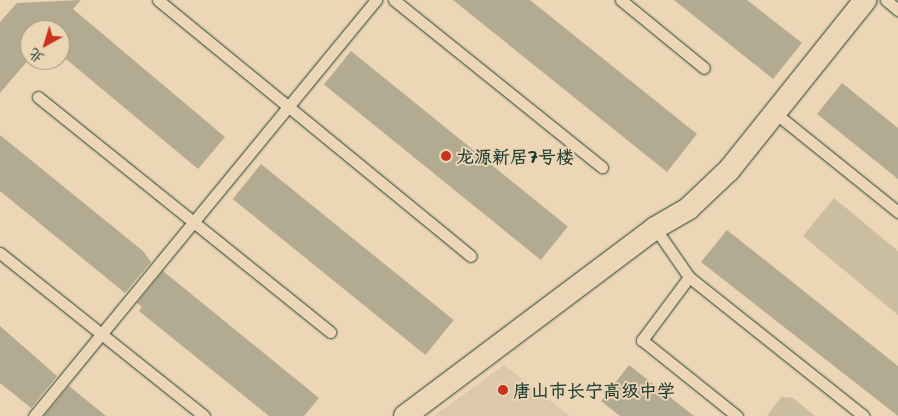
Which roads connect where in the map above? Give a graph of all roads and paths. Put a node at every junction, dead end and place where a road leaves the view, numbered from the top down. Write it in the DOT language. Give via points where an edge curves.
graph roads {
  1 [pos="158,0"];
  2 [pos="376,0"];
  3 [pos="394,0"];
  4 [pos="622,0"];
  5 [pos="865,0"];
  6 [pos="886,0"];
  7 [pos="898,10"];
  8 [pos="704,68"];
  9 [pos="38,97"];
  10 [pos="289,108"];
  11 [pos="775,112"];
  12 [pos="602,167"];
  13 [pos="898,212"];
  14 [pos="194,223"];
  15 [pos="655,228"];
  16 [pos="0,253"];
  17 [pos="471,256"];
  18 [pos="689,277"];
  19 [pos="330,332"];
  20 [pos="102,334"];
  21 [pos="34,416"];
  22 [pos="204,416"];
  23 [pos="405,416"];
  24 [pos="737,416"];
  25 [pos="864,416"];
  1 -- 10 [label="lane"];
  2 -- 10 [label="lane"];
  3 -- 12 [label="lane"];
  4 -- 8 [label="lane"];
  5 -- 11 [label="street"];
  6 -- 7 [label="lane"];
  9 -- 14 [label="lane"];
  10 -- 14 [label="lane"];
  10 -- 17 [label="lane"];
  11 -- 13 [label="lane"];
  11 -- 15 [label="street" via="696,202"];
  14 -- 19 [label="lane"];
  14 -- 20 [label="lane"];
  15 -- 18 [label="lane"];
  15 -- 23 [label="street"];
  16 -- 20 [label="lane"];
  18 -- 24 [label="lane" via="642,340"];
  18 -- 25 [label="lane"];
  20 -- 21 [label="lane"];
  20 -- 22 [label="lane"];
}
